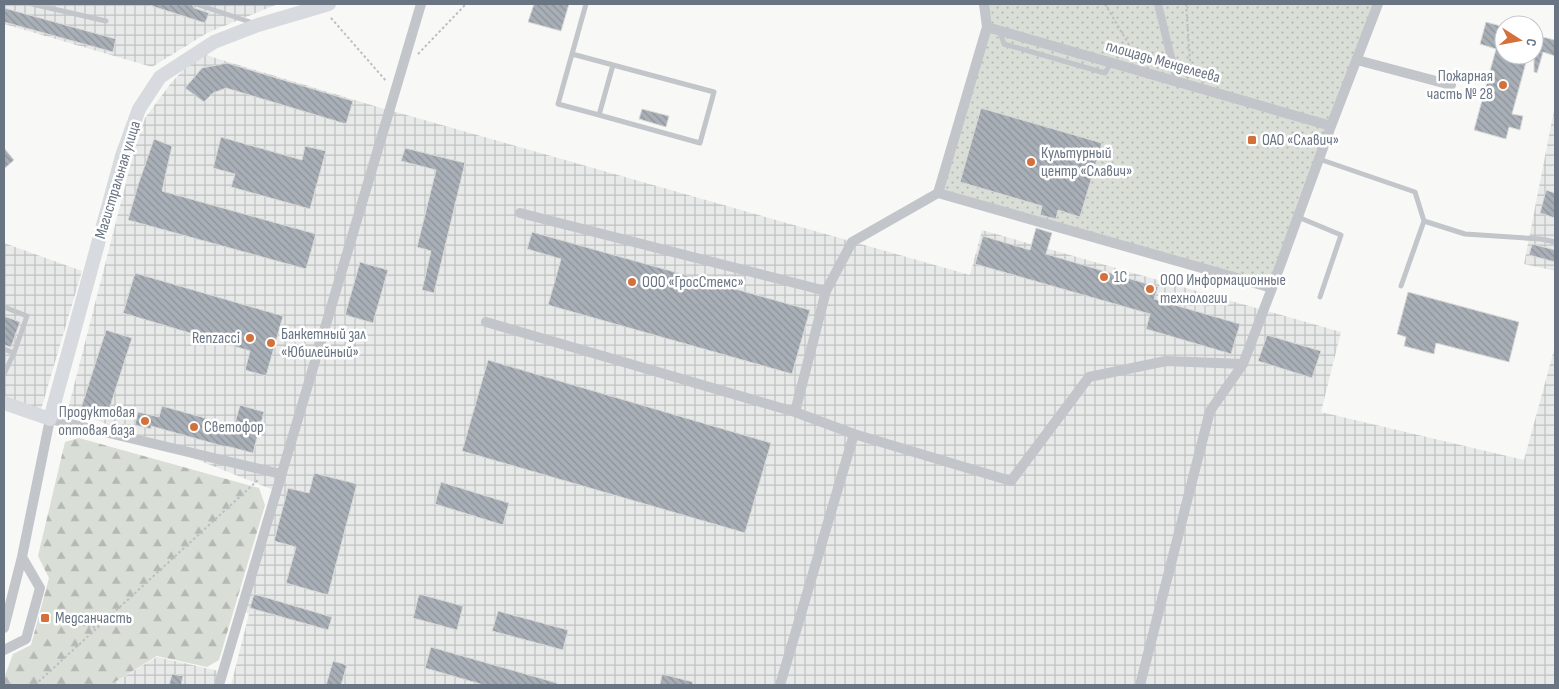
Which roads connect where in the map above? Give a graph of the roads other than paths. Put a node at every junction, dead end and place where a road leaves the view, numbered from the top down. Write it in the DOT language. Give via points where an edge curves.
graph roads {
  1 [pos="32,4"];
  2 [pos="196,4"];
  3 [pos="322,4"];
  4 [pos="421,4"];
  5 [pos="586,4"];
  6 [pos="984,4"];
  7 [pos="1158,4"];
  8 [pos="1378,4"];
  9 [pos="106,21"];
  10 [pos="258,25"];
  11 [pos="987,27"];
  12 [pos="572,54"];
  13 [pos="1357,60"];
  14 [pos="613,65"];
  15 [pos="1177,82"];
  16 [pos="1451,85"];
  17 [pos="599,115"];
  18 [pos="1331,126"];
  19 [pos="1319,159"];
  20 [pos="938,193"];
  21 [pos="520,213"];
  22 [pos="1298,217"];
  23 [pos="1424,221"];
  24 [pos="1555,242"];
  25 [pos="1401,286"];
  26 [pos="1272,288"];
  27 [pos="826,291"];
  28 [pos="1320,297"];
  29 [pos="4,307"];
  30 [pos="486,322"];
  31 [pos="4,349"];
  32 [pos="14,353"];
  33 [pos="1243,364"];
  34 [pos="4,374"];
  35 [pos="4,403"];
  36 [pos="795,412"];
  37 [pos="50,419"];
  38 [pos="854,434"];
  39 [pos="281,474"];
  40 [pos="22,557"];
  41 [pos="4,628"];
  42 [pos="4,650"];
  43 [pos="219,685"];
  44 [pos="780,685"];
  45 [pos="1140,685"];
  1 -- 9 [label="lane"];
  2 -- 10 [label="lane"];
  3 -- 10 [label="main road, Магистральная улица"];
  4 -- 39 [label="street"];
  5 -- 12 [label="lane"];
  6 -- 11 [label="street"];
  7 -- 15 [label="street"];
  8 -- 13 [label="street"];
  10 -- 37 [label="main road, Магистральная улица" via="214,42 160,77 140,110 122,156"];
  11 -- 15 [label="street, площадь Менделеева"];
  11 -- 20 [label="street"];
  12 -- 14 [label="lane"];
  12 -- 17 [label="lane" via="558,104"];
  13 -- 16 [label="street"];
  13 -- 18 [label="street"];
  14 -- 17 [label="lane"];
  14 -- 17 [label="lane" via="714,92 700,143"];
  15 -- 18 [label="street, площадь Менделеева" via="1215,89"];
  18 -- 19 [label="street"];
  19 -- 22 [label="street"];
  19 -- 23 [label="lane" via="1415,192"];
  20 -- 26 [label="street"];
  20 -- 27 [label="street" via="852,242"];
  21 -- 27 [label="street"];
  22 -- 26 [label="street"];
  22 -- 28 [label="lane" via="1341,235"];
  23 -- 24 [label="lane" via="1465,234"];
  23 -- 25 [label="lane"];
  26 -- 33 [label="street"];
  27 -- 36 [label="street"];
  29 -- 32 [label="lane" via="27,316"];
  30 -- 36 [label="street"];
  31 -- 32 [label="lane"];
  32 -- 34 [label="lane"];
  33 -- 38 [label="street" via="1166,361 1089,377 1011,481"];
  33 -- 45 [label="street" via="1210,411"];
  35 -- 37 [label="main road"];
  36 -- 38 [label="street"];
  37 -- 39 [label="street"];
  37 -- 40 [label="street"];
  38 -- 44 [label="street"];
  39 -- 43 [label="street"];
  40 -- 41 [label="street"];
  40 -- 42 [label="street" via="40,588 26,639"];
}
